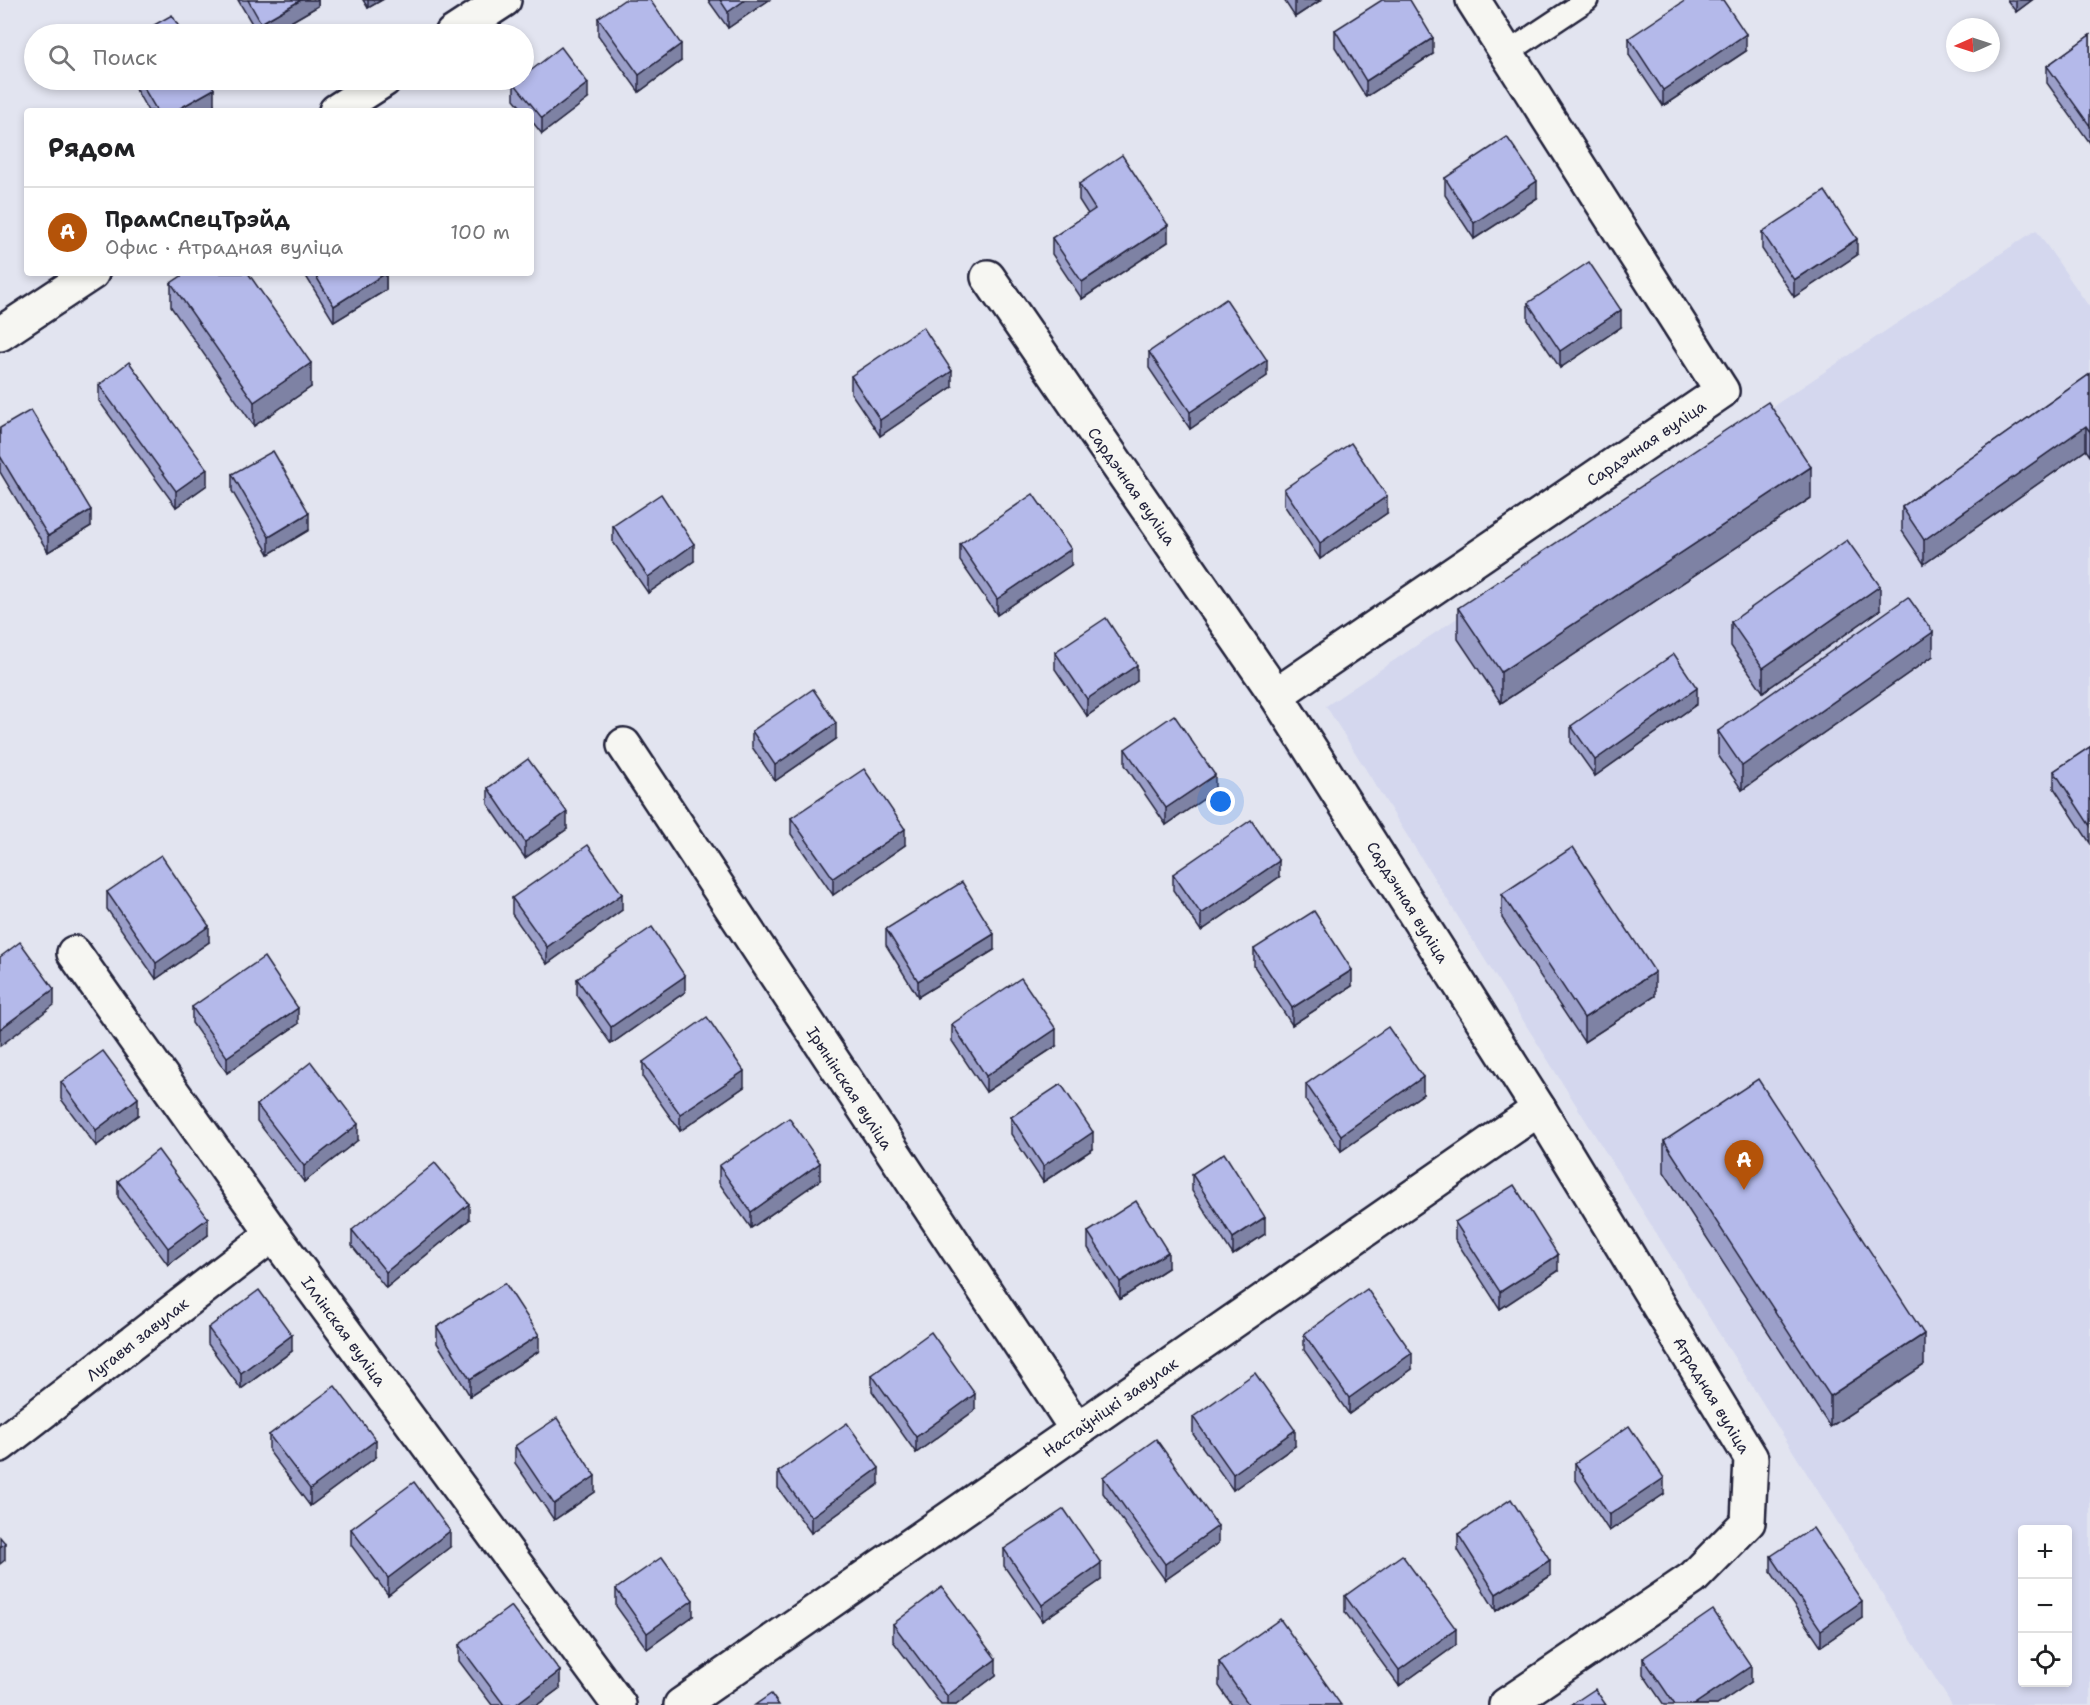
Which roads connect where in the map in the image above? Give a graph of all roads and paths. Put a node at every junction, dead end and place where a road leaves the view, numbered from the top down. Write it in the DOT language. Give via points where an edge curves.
graph roads {
  1 [pos="504,0"];
  2 [pos="1473,0"];
  3 [pos="1587,0"];
  4 [pos="467,24"];
  5 [pos="1507,53"];
  6 [pos="369,90"];
  7 [pos="341,108"];
  8 [pos="87,276"];
  9 [pos="988,277"];
  10 [pos="0,334"];
  11 [pos="1276,695"];
  12 [pos="624,745"];
  13 [pos="74,953"];
  14 [pos="1539,1109"];
  15 [pos="273,1234"];
  16 [pos="1077,1430"];
  17 [pos="0,1445"];
  18 [pos="619,1705"];
  19 [pos="681,1705"];
  20 [pos="1506,1705"];
  1 -- 4 [label="street"];
  2 -- 5 [label="street, Сардэчная вуліца"];
  3 -- 5 [label="lane"];
  5 -- 11 [label="street, Сардэчная вуліца" via="1722,391"];
  6 -- 7 [label="street"];
  8 -- 10 [label="street"];
  9 -- 11 [label="street, Сардэчная вуліца"];
  11 -- 14 [label="street, Сардэчная вуліца"];
  12 -- 16 [label="street, Ірынінская вуліца"];
  13 -- 15 [label="street, Іллінская вуліца"];
  14 -- 16 [label="street, Настаўніцкі завулак"];
  14 -- 20 [label="street, Атрадная вуліца" via="1751,1458 1748,1522 1693,1578"];
  15 -- 17 [label="street, Лугавы завулак"];
  15 -- 18 [label="street, Іллінская вуліца"];
  16 -- 19 [label="street, Настаўніцкі завулак"];
}
